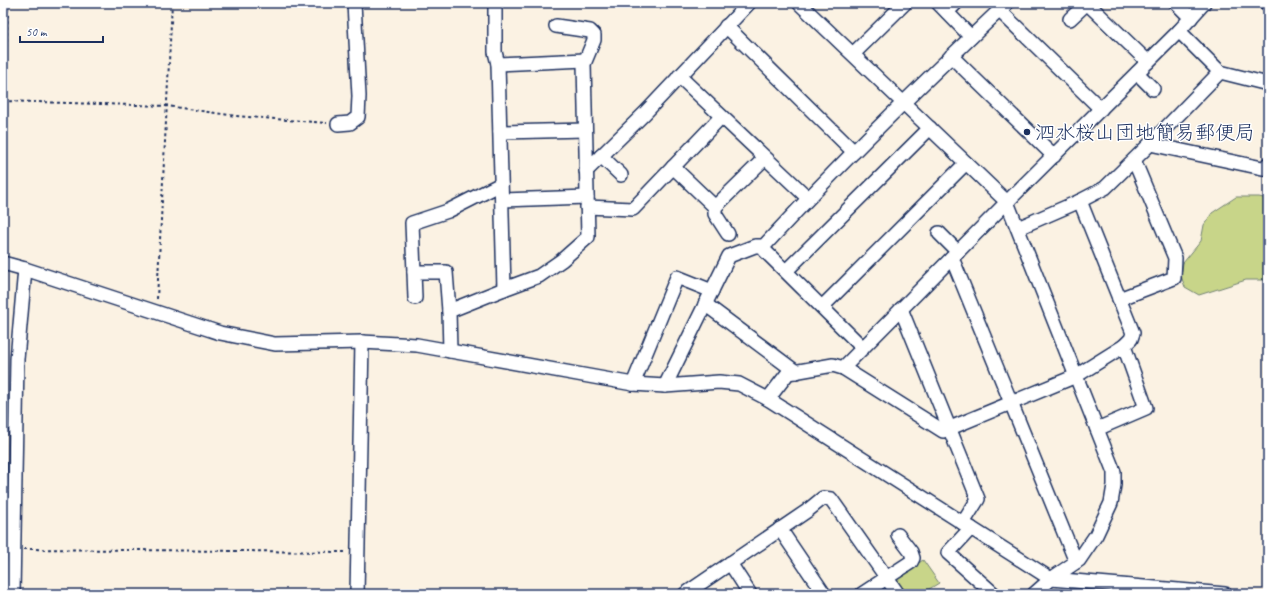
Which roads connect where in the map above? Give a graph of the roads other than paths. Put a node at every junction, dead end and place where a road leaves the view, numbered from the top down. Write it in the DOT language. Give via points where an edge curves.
graph roads {
  1 [pos="354,3"];
  2 [pos="495,3"];
  3 [pos="749,3"];
  4 [pos="799,3"];
  5 [pos="905,3"];
  6 [pos="1087,3"];
  7 [pos="1176,3"];
  8 [pos="1204,3"];
  9 [pos="947,6"];
  10 [pos="1003,6"];
  11 [pos="1191,18"];
  12 [pos="1070,19"];
  13 [pos="556,26"];
  14 [pos="726,26"];
  15 [pos="1179,31"];
  16 [pos="971,37"];
  17 [pos="853,54"];
  18 [pos="951,56"];
  19 [pos="585,60"];
  20 [pos="1148,62"];
  21 [pos="498,64"];
  22 [pos="1220,72"];
  23 [pos="1137,73"];
  24 [pos="679,76"];
  25 [pos="1268,84"];
  26 [pos="1153,89"];
  27 [pos="902,103"];
  28 [pos="1101,109"];
  29 [pos="722,117"];
  30 [pos="338,124"];
  31 [pos="930,128"];
  32 [pos="585,130"];
  33 [pos="500,132"];
  34 [pos="1150,144"];
  35 [pos="854,152"];
  36 [pos="601,156"];
  37 [pos="1054,156"];
  38 [pos="765,158"];
  39 [pos="1134,160"];
  40 [pos="966,162"];
  41 [pos="1268,164"];
  42 [pos="673,167"];
  43 [pos="586,171"];
  44 [pos="621,175"];
  45 [pos="501,184"];
  46 [pos="808,198"];
  47 [pos="502,200"];
  48 [pos="1080,201"];
  49 [pos="587,202"];
  50 [pos="1007,202"];
  51 [pos="715,207"];
  52 [pos="1018,228"];
  53 [pos="938,233"];
  54 [pos="728,234"];
  55 [pos="764,246"];
  56 [pos="955,254"];
  57 [pos="3,263"];
  58 [pos="25,269"];
  59 [pos="786,271"];
  60 [pos="414,272"];
  61 [pos="504,289"];
  62 [pos="712,291"];
  63 [pos="415,298"];
  64 [pos="1119,299"];
  65 [pos="706,304"];
  66 [pos="822,307"];
  67 [pos="901,309"];
  68 [pos="449,311"];
  69 [pos="362,342"];
  70 [pos="1124,346"];
  71 [pos="863,348"];
  72 [pos="450,351"];
  73 [pos="843,368"];
  74 [pos="796,372"];
  75 [pos="1076,376"];
  76 [pos="633,384"];
  77 [pos="665,386"];
  78 [pos="768,399"];
  79 [pos="1010,402"];
  80 [pos="950,428"];
  81 [pos="1097,429"];
  82 [pos="967,526"];
  83 [pos="780,529"];
  84 [pos="898,535"];
  85 [pos="1076,562"];
  86 [pos="730,563"];
  87 [pos="887,578"];
  88 [pos="1051,579"];
  89 [pos="1121,590"];
  90 [pos="13,594"];
  91 [pos="357,594"];
  92 [pos="685,594"];
  93 [pos="750,594"];
  94 [pos="824,594"];
  95 [pos="862,594"];
  96 [pos="898,594"];
  97 [pos="994,594"];
  98 [pos="1034,594"];
  99 [pos="1225,594"];
  1 -- 30 [label="street" via="358,117 350,123"];
  2 -- 21 [label="street"];
  3 -- 14 [label="street"];
  4 -- 17 [label="street"];
  5 -- 17 [label="street"];
  6 -- 12 [label="street"];
  6 -- 20 [label="street"];
  7 -- 11 [label="street"];
  8 -- 11 [label="street"];
  9 -- 16 [label="street"];
  10 -- 16 [label="street"];
  10 -- 28 [label="street"];
  11 -- 15 [label="street"];
  13 -- 19 [label="street" via="590,31 594,35"];
  14 -- 24 [label="street"];
  14 -- 35 [label="street"];
  15 -- 20 [label="street"];
  15 -- 22 [label="street"];
  16 -- 18 [label="street"];
  17 -- 27 [label="street"];
  18 -- 27 [label="street"];
  18 -- 37 [label="street"];
  19 -- 21 [label="street"];
  19 -- 32 [label="street"];
  20 -- 23 [label="street"];
  21 -- 33 [label="street"];
  22 -- 25 [label="street"];
  22 -- 34 [label="street"];
  23 -- 26 [label="street"];
  23 -- 28 [label="street"];
  24 -- 29 [label="street"];
  24 -- 36 [label="street"];
  27 -- 31 [label="street"];
  27 -- 35 [label="street"];
  28 -- 37 [label="street"];
  29 -- 38 [label="street"];
  29 -- 42 [label="street"];
  31 -- 40 [label="street"];
  31 -- 59 [label="street"];
  32 -- 33 [label="street"];
  32 -- 43 [label="street"];
  33 -- 45 [label="street"];
  34 -- 39 [label="street"];
  34 -- 41 [label="street" via="1267,169"];
  35 -- 46 [label="street"];
  36 -- 43 [label="street"];
  36 -- 44 [label="street"];
  37 -- 50 [label="street"];
  38 -- 46 [label="street"];
  38 -- 51 [label="street"];
  39 -- 48 [label="street" via="1104,188"];
  39 -- 64 [label="street" via="1175,258 1174,278"];
  40 -- 50 [label="street"];
  40 -- 66 [label="street"];
  42 -- 49 [label="street" via="633,209"];
  42 -- 51 [label="street"];
  43 -- 49 [label="street"];
  45 -- 47 [label="street"];
  45 -- 60 [label="street" via="448,211 412,223"];
  46 -- 55 [label="street"];
  47 -- 49 [label="street"];
  47 -- 61 [label="street"];
  48 -- 52 [label="street"];
  48 -- 64 [label="street"];
  49 -- 61 [label="street" via="588,238 539,276"];
  50 -- 52 [label="street"];
  50 -- 56 [label="street"];
  51 -- 54 [label="street" via="715,214"];
  52 -- 75 [label="street"];
  53 -- 56 [label="street"];
  55 -- 59 [label="street" via="765,251"];
  55 -- 62 [label="street" via="755,246 729,256"];
  56 -- 67 [label="street"];
  56 -- 79 [label="street"];
  57 -- 58 [label="street"];
  58 -- 69 [label="street" via="220,332 275,344"];
  58 -- 90 [label="street" via="17,359"];
  59 -- 66 [label="street"];
  60 -- 63 [label="street"];
  60 -- 68 [label="street" via="446,272"];
  61 -- 68 [label="street"];
  62 -- 65 [label="street"];
  62 -- 76 [label="street" via="677,277"];
  64 -- 70 [label="street" via="1132,333 1131,339"];
  65 -- 74 [label="street"];
  65 -- 77 [label="street"];
  66 -- 71 [label="street"];
  67 -- 71 [label="street"];
  67 -- 80 [label="street"];
  68 -- 72 [label="street"];
  69 -- 72 [label="street" via="417,345"];
  69 -- 91 [label="street"];
  70 -- 75 [label="street"];
  70 -- 81 [label="street" via="1146,408"];
  71 -- 73 [label="street"];
  72 -- 76 [label="street"];
  73 -- 74 [label="street" via="833,365"];
  73 -- 80 [label="street" via="943,431"];
  74 -- 78 [label="street" via="788,374"];
  75 -- 79 [label="street"];
  75 -- 81 [label="street"];
  76 -- 77 [label="street"];
  77 -- 78 [label="street" via="718,382 739,384"];
  78 -- 82 [label="street"];
  79 -- 80 [label="street"];
  79 -- 85 [label="street"];
  80 -- 82 [label="street" via="978,499"];
  81 -- 85 [label="street" via="1114,472 1114,485 1111,503 1096,535"];
  82 -- 88 [label="street"];
  82 -- 97 [label="street" via="948,553"];
  83 -- 86 [label="street"];
  83 -- 87 [label="street" via="823,498 831,499"];
  83 -- 94 [label="street"];
  84 -- 87 [label="street" via="913,558"];
  85 -- 88 [label="street"];
  86 -- 92 [label="street"];
  86 -- 93 [label="street"];
  87 -- 95 [label="street"];
  87 -- 96 [label="street"];
  88 -- 89 [label="street"];
  88 -- 98 [label="street"];
  89 -- 99 [label="street"];
}
